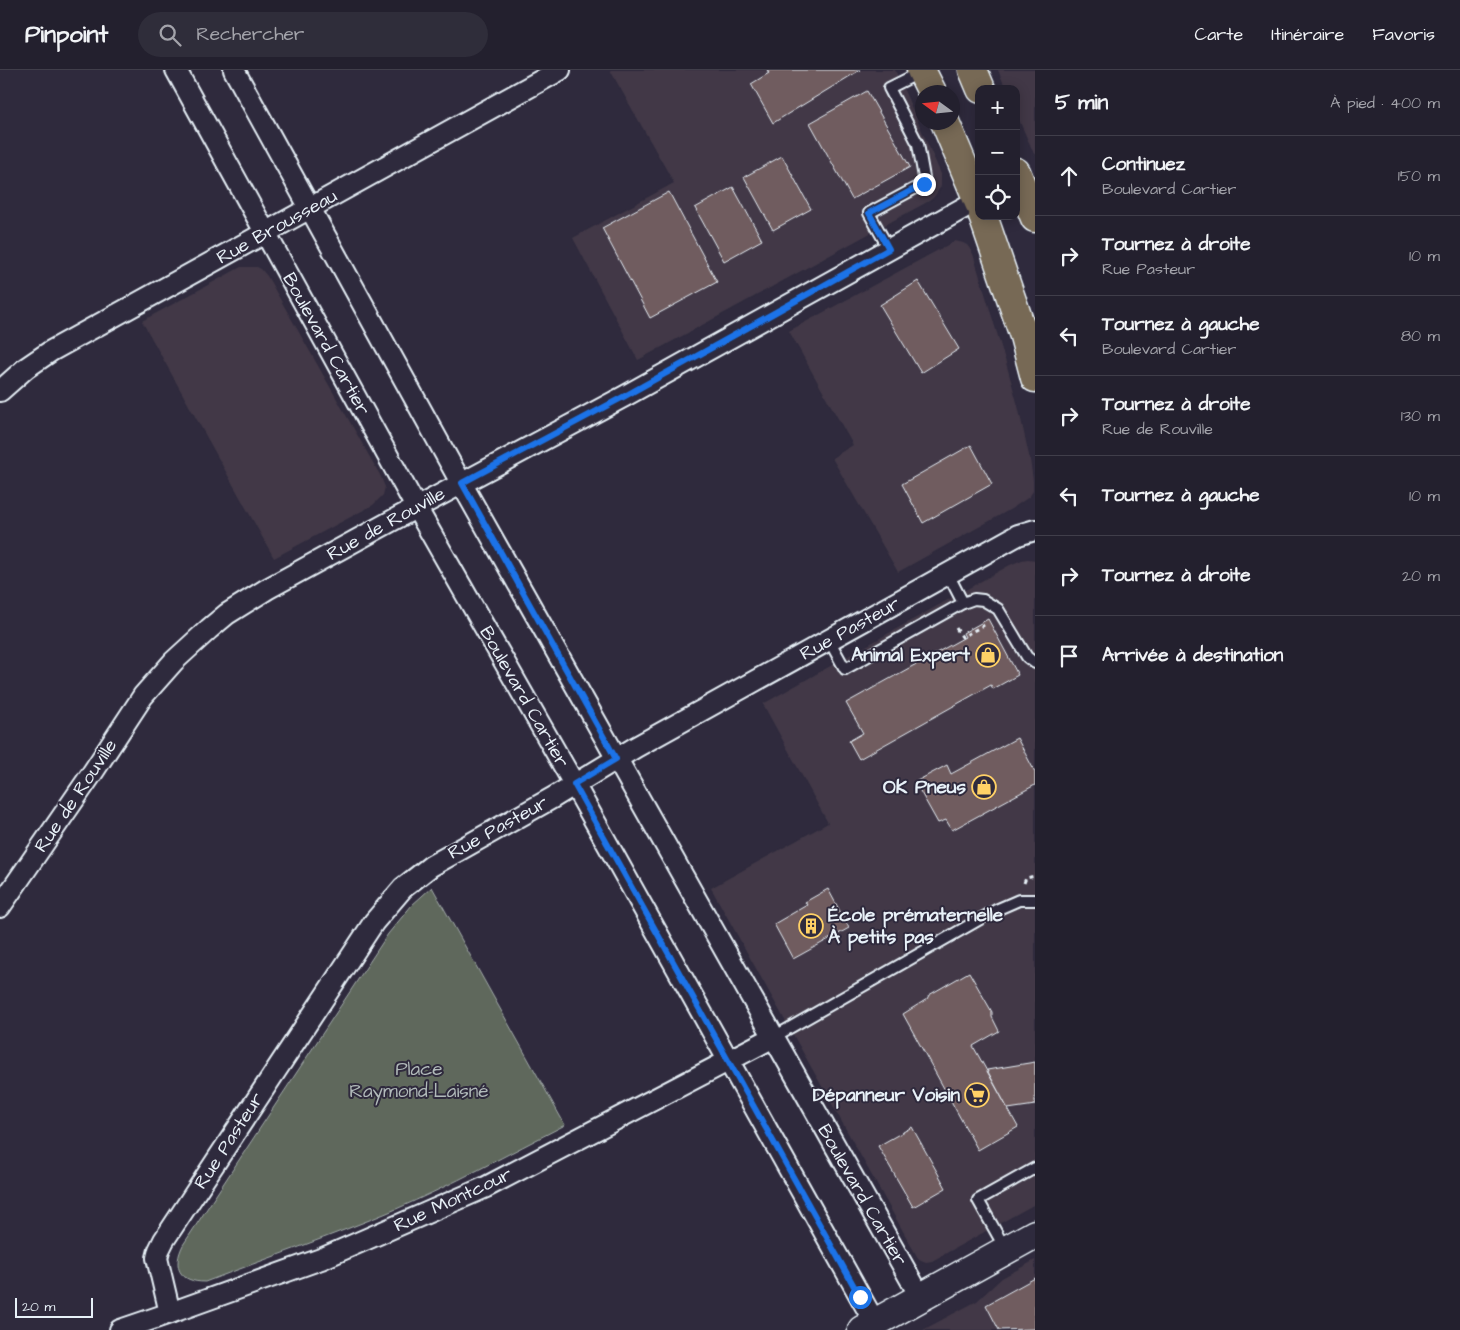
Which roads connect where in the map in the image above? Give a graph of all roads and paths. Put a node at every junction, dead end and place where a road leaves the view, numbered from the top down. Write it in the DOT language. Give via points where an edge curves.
graph roads {
  1 [pos="176,70"];
  2 [pos="234,70"];
  3 [pos="560,70"];
  4 [pos="973,70"];
  5 [pos="925,78"];
  6 [pos="979,85"];
  7 [pos="948,130"];
  8 [pos="1017,175"];
  9 [pos="975,195"];
  10 [pos="310,208"];
  11 [pos="975,209"];
  12 [pos="1035,216"];
  13 [pos="984,220"];
  14 [pos="266,233"];
  15 [pos="889,249"];
  16 [pos="1035,378"];
  17 [pos="0,391"];
  18 [pos="462,483"];
  19 [pos="416,508"];
  20 [pos="1035,530"];
  21 [pos="948,574"];
  22 [pos="963,603"];
  23 [pos="829,640"];
  24 [pos="1035,663"];
  25 [pos="616,759"];
  26 [pos="574,784"];
  27 [pos="1035,876"];
  28 [pos="1026,878"];
  29 [pos="1035,900"];
  30 [pos="0,907"];
  31 [pos="772,1038"];
  32 [pos="728,1062"];
  33 [pos="1035,1168"];
  34 [pos="1035,1234"];
  35 [pos="1006,1250"];
  36 [pos="921,1298"];
  37 [pos="170,1313"];
  38 [pos="868,1326"];
  39 [pos="120,1330"];
  1 -- 14 [label="street, Boulevard Cartier"];
  2 -- 10 [label="street, Boulevard Cartier"];
  3 -- 10 [label="street, Rue Brousseau"];
  4 -- 6 [label="main road"];
  5 -- 15 [label="lane" via="889,88 918,144 925,183 869,213"];
  7 -- 9 [label="main road"];
  8 -- 12 [label="main road"];
  10 -- 14 [label="street, Rue Brousseau"];
  10 -- 18 [label="street, Boulevard Cartier"];
  11 -- 15 [label="street, Rue de Rouville"];
  13 -- 16 [label="main road"];
  14 -- 17 [label="street, Rue Brousseau" via="51,351"];
  14 -- 19 [label="street, Boulevard Cartier"];
  15 -- 18 [label="street, Rue de Rouville"];
  18 -- 19 [label="street, Rue de Rouville"];
  18 -- 25 [label="street, Boulevard Cartier"];
  19 -- 26 [label="street, Boulevard Cartier"];
  19 -- 30 [label="street, Rue de Rouville" via="247,601 191,644 143,696"];
  20 -- 21 [label="street, Rue Pasteur"];
  21 -- 22 [label="lane"];
  21 -- 23 [label="street, Rue Pasteur"];
  22 -- 23 [label="lane" via="845,669"];
  22 -- 24 [label="lane" via="983,600 998,609 1027,658"];
  23 -- 25 [label="street, Rue Pasteur"];
  25 -- 26 [label="street, Rue Pasteur"];
  25 -- 31 [label="street, Boulevard Cartier"];
  26 -- 32 [label="street, Boulevard Cartier"];
  26 -- 37 [label="street, Rue Pasteur" via="431,866 403,888 374,922 164,1240 157,1258"];
  27 -- 28 [label="path"];
  29 -- 31 [label="lane" via="1019,900 996,910"];
  31 -- 32 [label="street, Rue Montcour"];
  31 -- 36 [label="street, Boulevard Cartier"];
  32 -- 37 [label="street, Rue Montcour" via="486,1187 321,1259"];
  32 -- 38 [label="street, Boulevard Cartier"];
  33 -- 35 [label="lane" via="978,1200"];
  34 -- 35 [label="main road"];
  35 -- 36 [label="main road"];
  36 -- 38 [label="main road"];
  37 -- 39 [label="street, Rue Montcour"];
}
